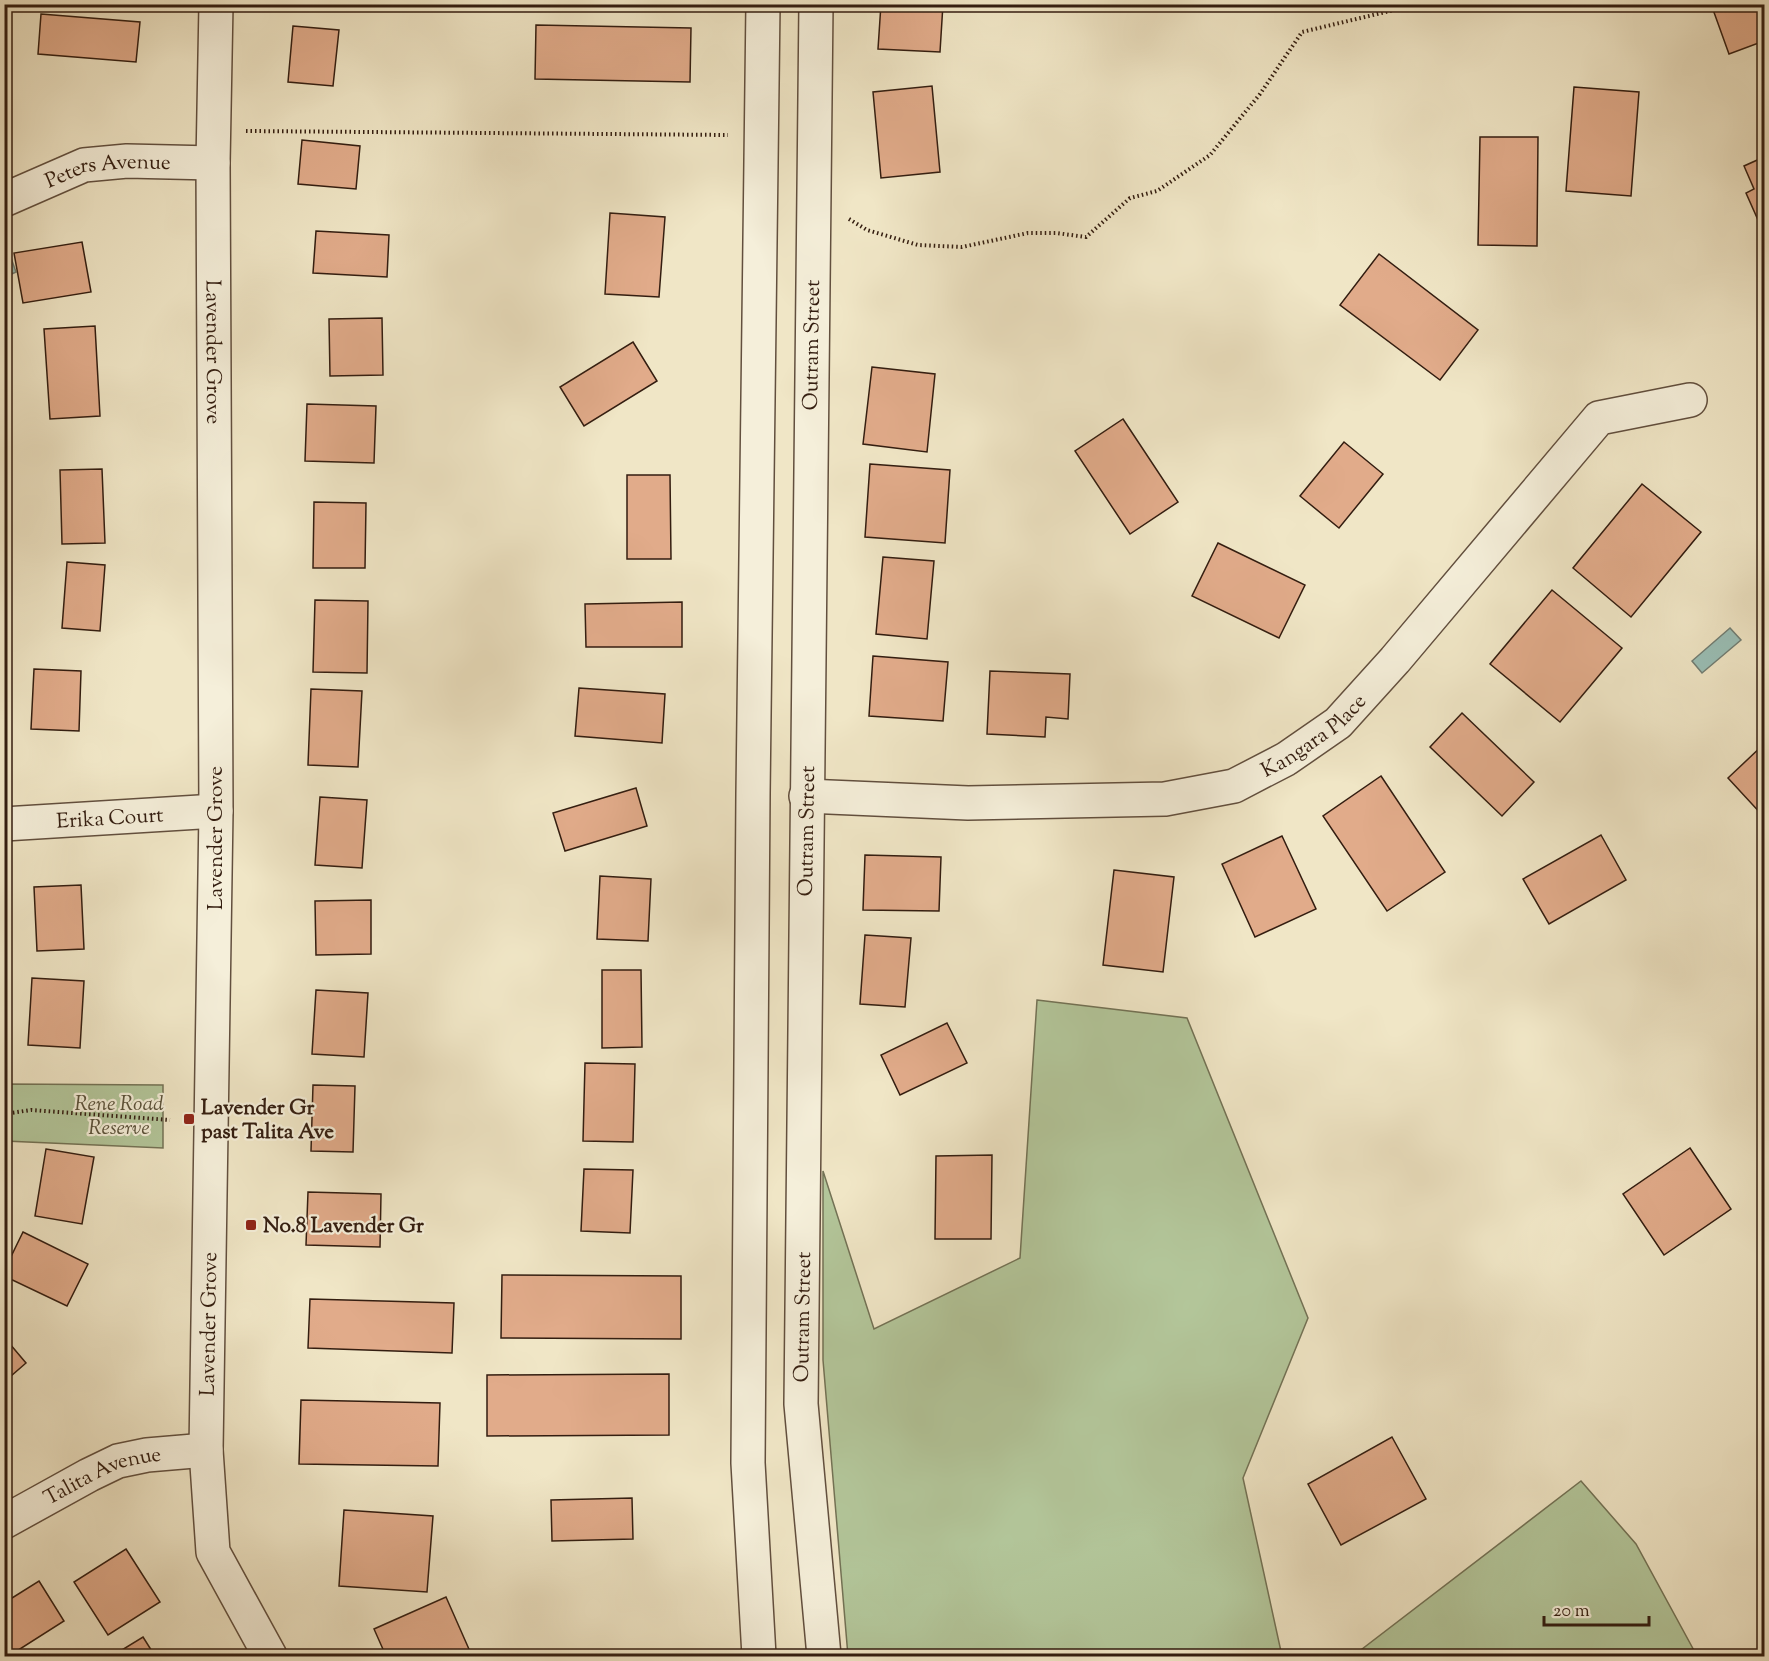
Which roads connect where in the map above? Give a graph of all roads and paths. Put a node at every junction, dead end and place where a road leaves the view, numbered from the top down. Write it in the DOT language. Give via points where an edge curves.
graph roads {
  1 [pos="216,4"];
  2 [pos="763,4"];
  3 [pos="816,4"];
  4 [pos="1419,4"];
  5 [pos="761,135"];
  6 [pos="214,147"];
  7 [pos="4,200"];
  8 [pos="813,214"];
  9 [pos="1690,400"];
  10 [pos="806,796"];
  11 [pos="216,811"];
  12 [pos="4,824"];
  13 [pos="4,1114"];
  14 [pos="170,1119"];
  15 [pos="206,1450"];
  16 [pos="4,1522"];
  17 [pos="270,1656"];
  18 [pos="759,1656"];
  19 [pos="824,1656"];
  1 -- 6 [label="street, Lavender Grove"];
  2 -- 5 [label="street"];
  3 -- 8 [label="street, Outram Street"];
  4 -- 8 [label="path" via="1302,32 1260,94 1210,155 1157,191 1130,198 1086,237 1028,233 962,247 918,245 867,230 842,215"];
  5 -- 6 [label="path"];
  5 -- 18 [label="street" via="748,1451"];
  6 -- 7 [label="street, Peters Avenue" via="84,165"];
  6 -- 11 [label="street, Lavender Grove"];
  8 -- 10 [label="street, Outram Street"];
  9 -- 10 [label="street, Kangara Place" via="1599,418 1338,723 1286,759 1234,786 1166,799 968,803"];
  10 -- 19 [label="street, Outram Street" via="801,1404"];
  11 -- 12 [label="street, Erika Court"];
  11 -- 15 [label="street, Lavender Grove"];
  13 -- 14 [label="path" via="31,1110"];
  15 -- 16 [label="street, Talita Avenue" via="118,1461"];
  15 -- 17 [label="street, Lavender Grove" via="213,1552"];
}
